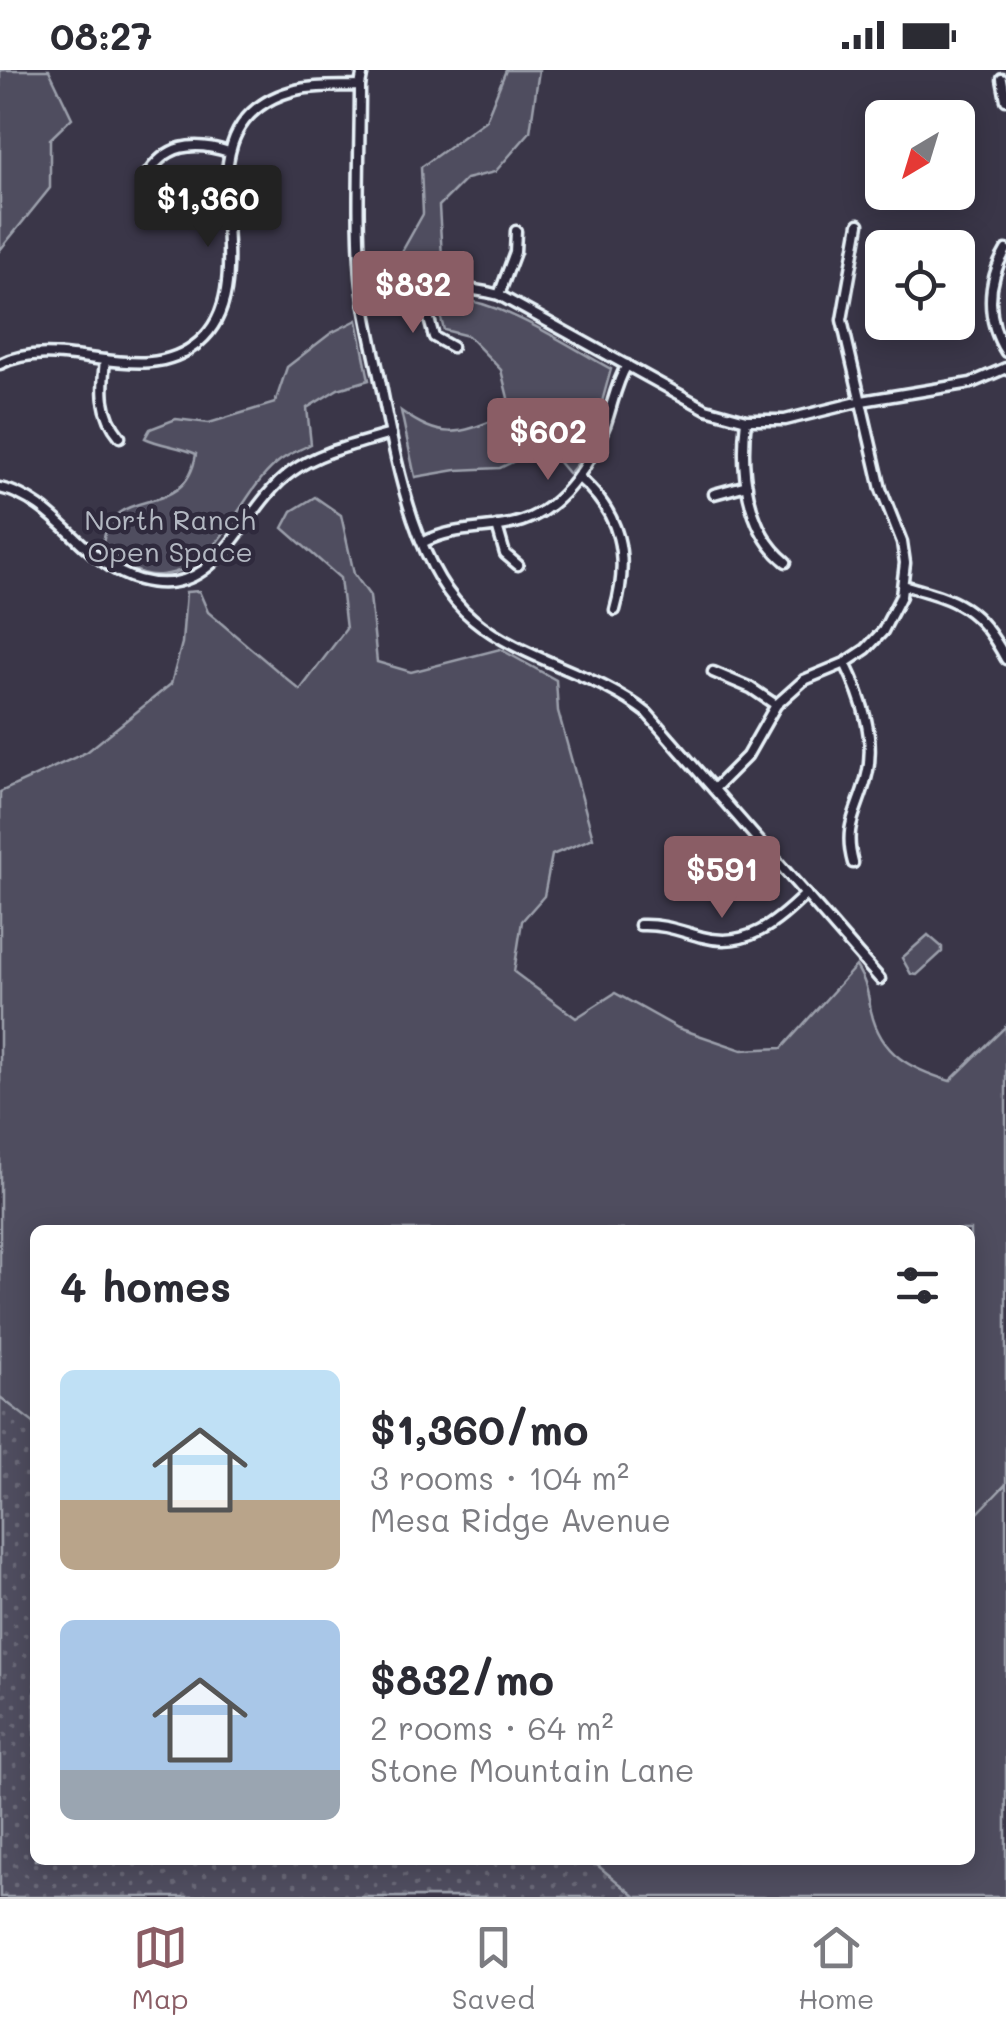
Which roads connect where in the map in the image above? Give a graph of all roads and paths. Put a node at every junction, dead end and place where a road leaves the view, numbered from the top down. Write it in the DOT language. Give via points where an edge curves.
graph roads {
  1 [pos="363,70"];
  2 [pos="1002,79"];
  3 [pos="360,86"];
  4 [pos="1006,100"];
  5 [pos="229,152"];
  6 [pos="144,178"];
  7 [pos="859,224"];
  8 [pos="516,230"];
  9 [pos="1006,250"];
  10 [pos="420,290"];
  11 [pos="500,294"];
  12 [pos="364,302"];
  13 [pos="452,348"];
  14 [pos="1006,352"];
  15 [pos="105,360"];
  16 [pos="0,364"];
  17 [pos="628,365"];
  18 [pos="1006,368"];
  19 [pos="862,401"];
  20 [pos="746,420"];
  21 [pos="390,434"];
  22 [pos="120,437"];
  23 [pos="578,477"];
  24 [pos="746,485"];
  25 [pos="0,488"];
  26 [pos="714,494"];
  27 [pos="497,526"];
  28 [pos="424,542"];
  29 [pos="786,562"];
  30 [pos="518,565"];
  31 [pos="903,585"];
  32 [pos="615,610"];
  33 [pos="1006,660"];
  34 [pos="845,663"];
  35 [pos="712,672"];
  36 [pos="776,705"];
  37 [pos="714,788"];
  38 [pos="853,864"];
  39 [pos="806,894"];
  40 [pos="640,925"];
  41 [pos="880,979"];
  1 -- 3 [label="street"];
  2 -- 4 [label="street"];
  3 -- 5 [label="street" via="304,88 276,97 248,118"];
  3 -- 12 [label="street"];
  5 -- 6 [label="street" via="174,149"];
  5 -- 15 [label="street" via="227,286 216,322 198,344 172,358"];
  7 -- 19 [label="street" via="842,320"];
  8 -- 11 [label="street"];
  9 -- 14 [label="street" via="990,305"];
  10 -- 11 [label="street"];
  10 -- 12 [label="street"];
  10 -- 13 [label="street" via="434,337"];
  11 -- 17 [label="street"];
  12 -- 21 [label="street"];
  15 -- 16 [label="street" via="32,354"];
  15 -- 22 [label="street" via="104,407"];
  17 -- 20 [label="street" via="706,409"];
  17 -- 23 [label="street"];
  18 -- 19 [label="street" via="971,383"];
  19 -- 20 [label="street" via="785,420"];
  19 -- 31 [label="street" via="881,489 902,542"];
  20 -- 24 [label="street"];
  21 -- 25 [label="street" via="294,470 264,497 216,561 170,583 118,572 40,505"];
  21 -- 28 [label="street"];
  23 -- 27 [label="street" via="550,508"];
  23 -- 32 [label="street" via="604,503 620,536 624,570"];
  24 -- 26 [label="street"];
  24 -- 29 [label="street" via="764,540"];
  27 -- 28 [label="street" via="457,529"];
  27 -- 30 [label="street" via="506,554"];
  28 -- 37 [label="street" via="443,586 472,618 635,704"];
  31 -- 33 [label="street" via="977,615"];
  31 -- 34 [label="street" via="883,631"];
  34 -- 36 [label="street" via="804,680"];
  34 -- 38 [label="street" via="860,696 870,748 849,828"];
  35 -- 36 [label="street"];
  36 -- 37 [label="street" via="747,756"];
  37 -- 39 [label="street"];
  39 -- 40 [label="street" via="770,926 736,940"];
  39 -- 41 [label="street"];
}
